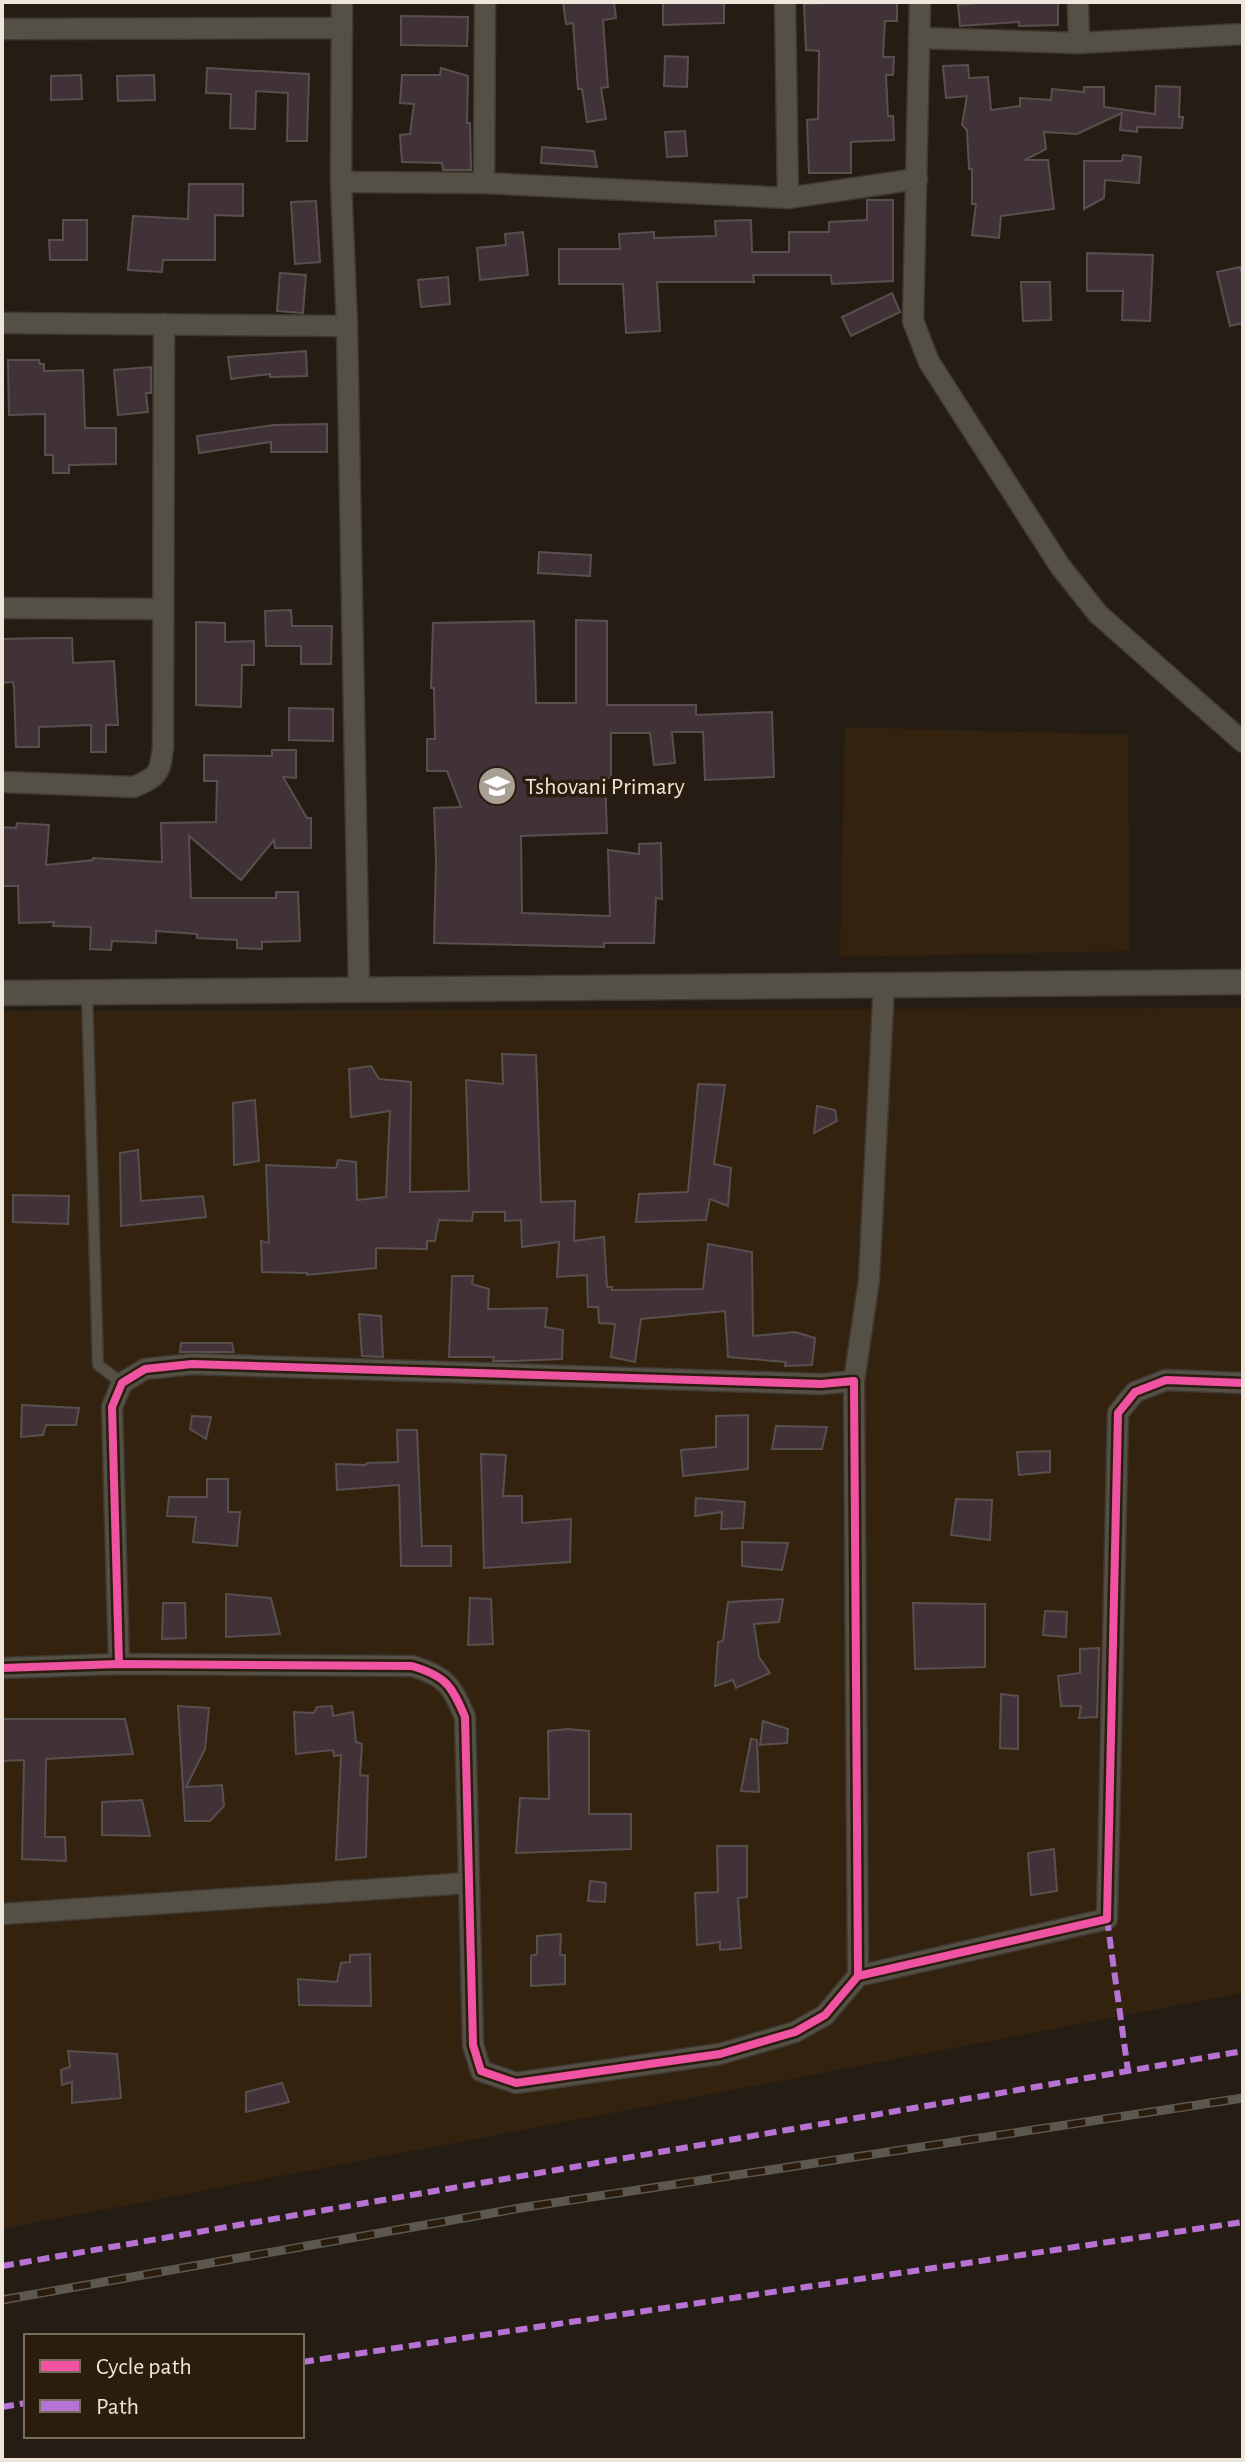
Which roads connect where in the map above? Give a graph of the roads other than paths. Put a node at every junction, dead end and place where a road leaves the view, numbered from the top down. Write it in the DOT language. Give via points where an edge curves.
graph roads {
  1 [pos="342,2"];
  2 [pos="485,2"];
  3 [pos="785,2"];
  4 [pos="920,2"];
  5 [pos="1078,2"];
  6 [pos="342,28"];
  7 [pos="2,29"];
  8 [pos="1243,34"];
  9 [pos="919,38"];
  10 [pos="1079,43"];
  11 [pos="917,179"];
  12 [pos="341,182"];
  13 [pos="484,183"];
  14 [pos="788,198"];
  15 [pos="2,323"];
  16 [pos="164,324"];
  17 [pos="347,326"];
  18 [pos="2,608"];
  19 [pos="163,609"];
  20 [pos="1243,742"];
  21 [pos="2,782"];
  22 [pos="1243,982"];
  23 [pos="884,984"];
  24 [pos="359,989"];
  25 [pos="87,992"];
  26 [pos="2,993"];
  27 [pos="854,1381"];
  28 [pos="122,1383"];
  29 [pos="1243,1383"];
  30 [pos="119,1664"];
  31 [pos="2,1668"];
  32 [pos="468,1883"];
  33 [pos="2,1914"];
  34 [pos="858,1976"];
  1 -- 6 [label="street"];
  2 -- 13 [label="street"];
  3 -- 14 [label="street"];
  4 -- 9 [label="street"];
  5 -- 10 [label="street"];
  6 -- 7 [label="street"];
  6 -- 12 [label="street"];
  8 -- 10 [label="street"];
  9 -- 10 [label="street"];
  9 -- 11 [label="street"];
  11 -- 14 [label="street"];
  11 -- 20 [label="street" via="913,321 929,362 1060,566 1098,614"];
  12 -- 13 [label="street"];
  12 -- 17 [label="street"];
  13 -- 14 [label="street"];
  15 -- 16 [label="street"];
  16 -- 17 [label="street"];
  16 -- 19 [label="street"];
  17 -- 24 [label="street"];
  18 -- 19 [label="street"];
  19 -- 21 [label="street" via="163,747 154,778 134,787"];
  22 -- 23 [label="street"];
  23 -- 24 [label="street"];
  23 -- 27 [label="street" via="870,1267"];
  24 -- 25 [label="street"];
  25 -- 26 [label="street"];
  25 -- 28 [label="lane" via="98,1365"];
  27 -- 28 [label="street" via="192,1364 145,1369"];
  27 -- 34 [label="street"];
  28 -- 30 [label="street" via="112,1407"];
  29 -- 34 [label="street" via="1166,1380 1135,1392 1118,1413 1107,1919"];
  30 -- 31 [label="street"];
  30 -- 32 [label="street" via="412,1666 434,1672 453,1688 465,1717"];
  32 -- 33 [label="street"];
  32 -- 34 [label="street" via="476,2060 481,2071 516,2083 720,2054 795,2032 825,2015"];
}
